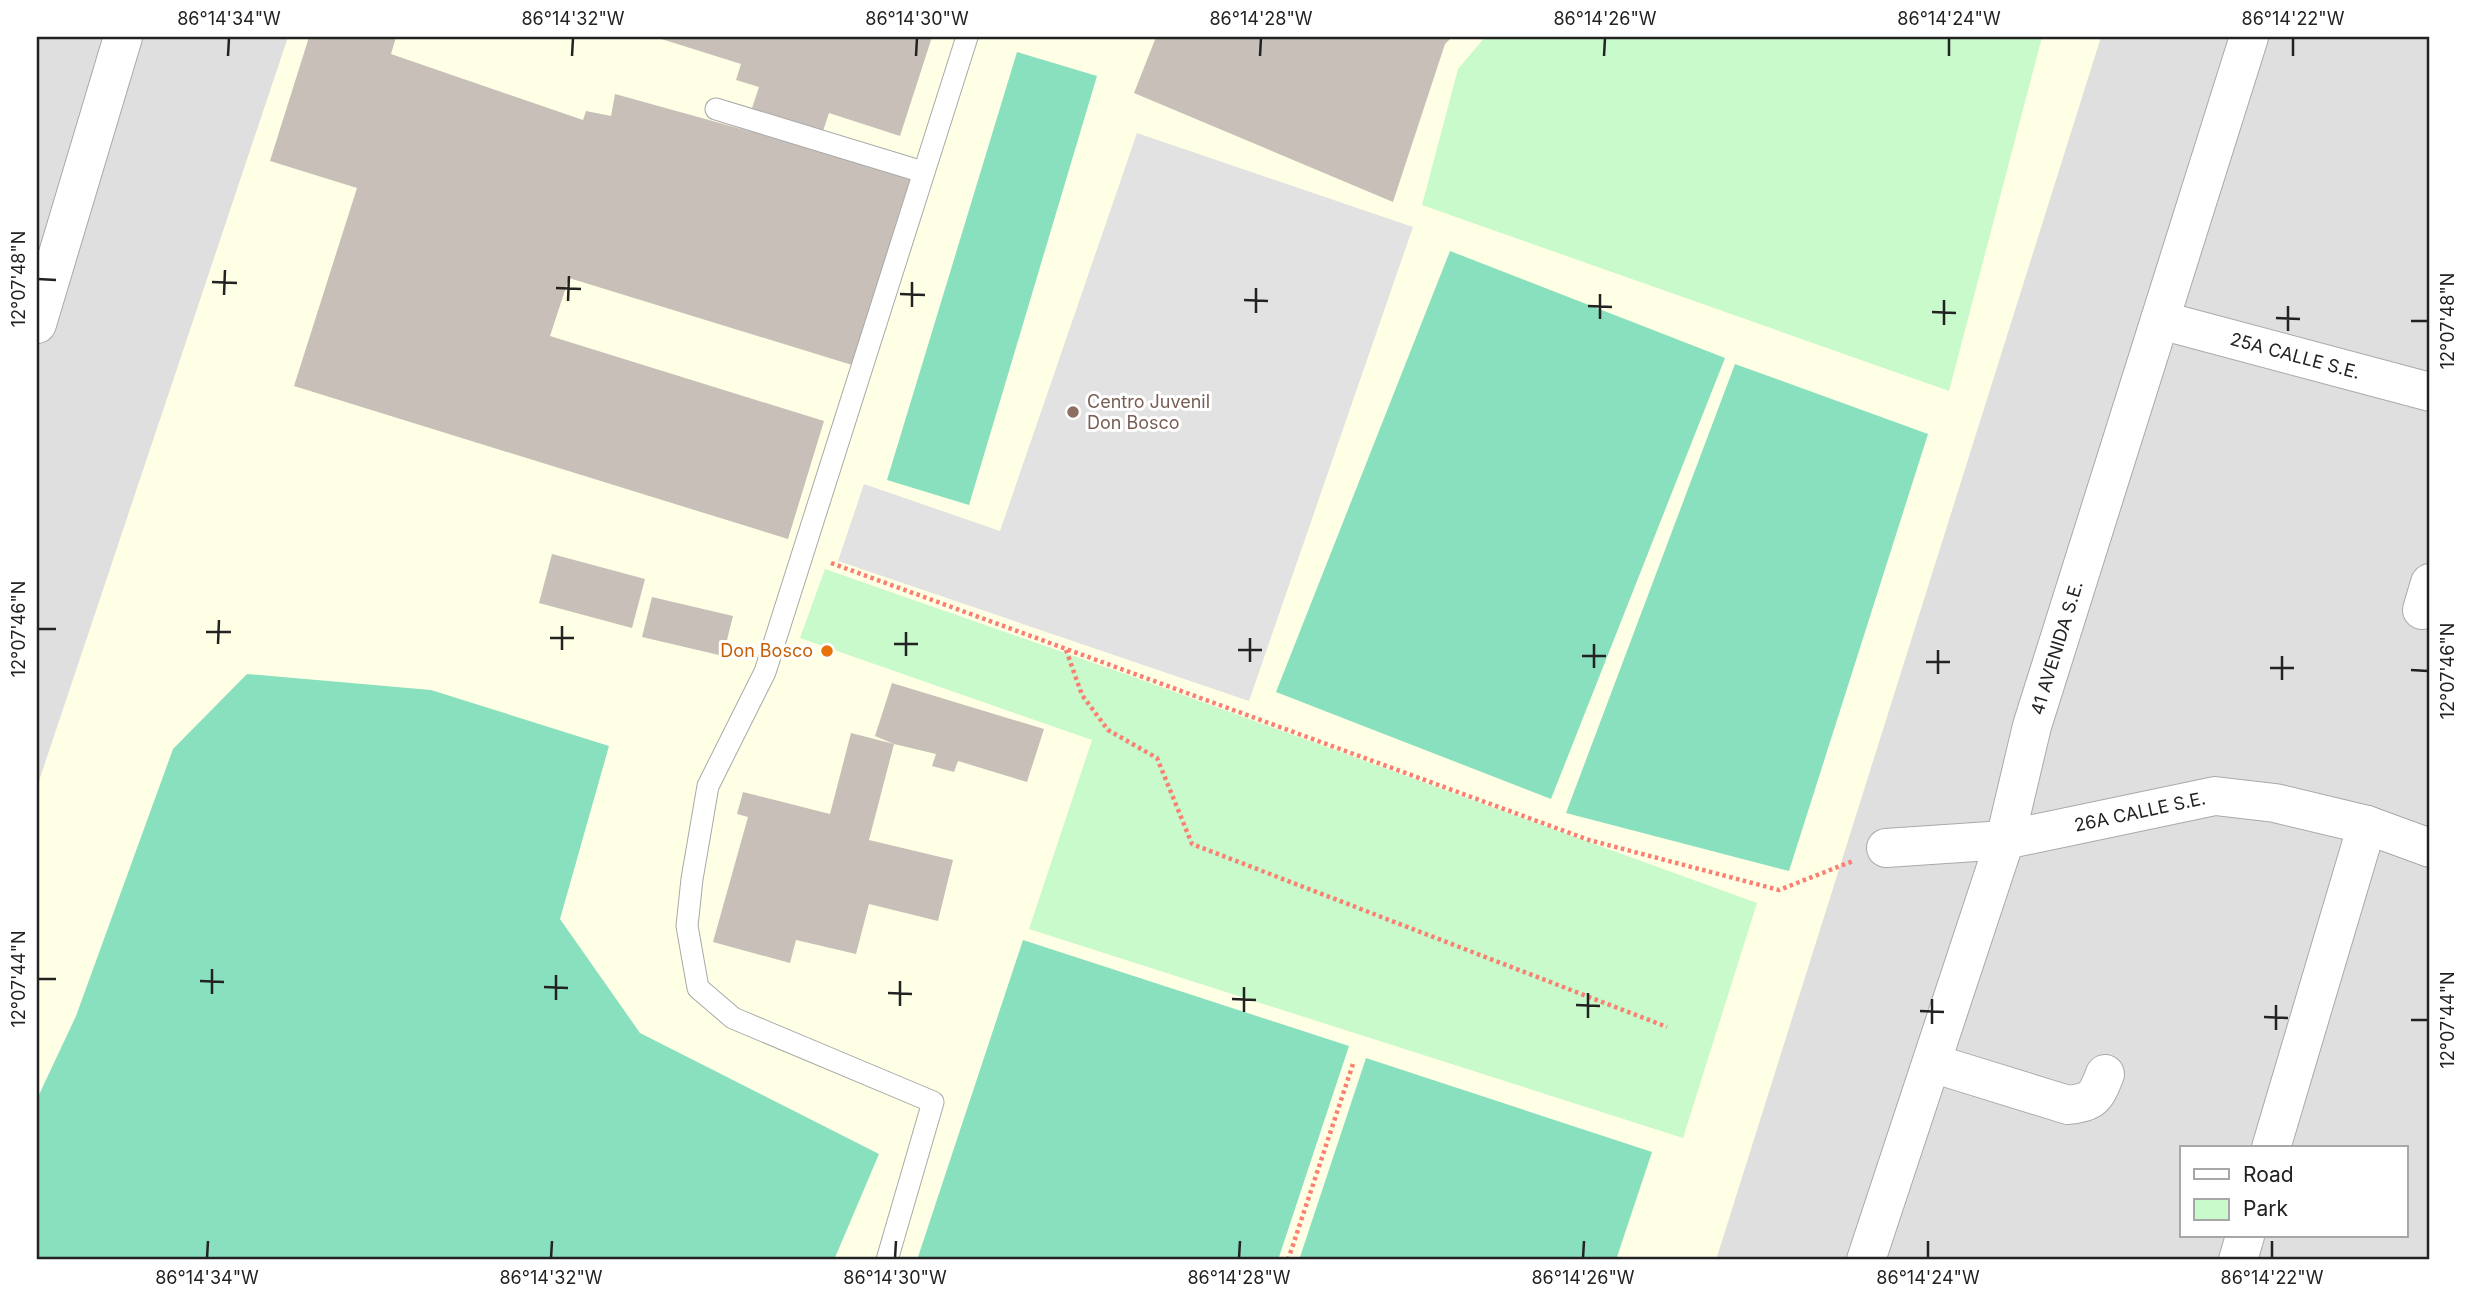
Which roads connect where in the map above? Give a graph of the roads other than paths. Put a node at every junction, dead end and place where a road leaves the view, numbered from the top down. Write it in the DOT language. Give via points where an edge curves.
graph roads {
  1 [pos="124,37"];
  2 [pos="967,37"];
  3 [pos="2249,37"];
  4 [pos="716,109"];
  5 [pos="923,172"];
  6 [pos="2160,320"];
  7 [pos="37,324"];
  8 [pos="2430,392"];
  9 [pos="2367,825"];
  10 [pos="2005,841"];
  11 [pos="1886,848"];
  12 [pos="2430,848"];
  13 [pos="1931,1063"];
  14 [pos="2105,1074"];
  15 [pos="2272,1146"];
  16 [pos="2244,1238"];
  17 [pos="887,1260"];
  18 [pos="1866,1260"];
  19 [pos="2238,1260"];
  1 -- 7 [label="street"];
  2 -- 5 [label="lane"];
  3 -- 6 [label="street, 41 AVENIDA S.E."];
  4 -- 5 [label="lane"];
  5 -- 17 [label="lane" via="765,672 708,786 687,926 698,988 733,1018 933,1102"];
  6 -- 8 [label="street, 25A CALLE S.E."];
  6 -- 10 [label="street, 41 AVENIDA S.E." via="2032,726"];
  9 -- 10 [label="street, 26A CALLE S.E." via="2275,803 2215,796"];
  9 -- 12 [label="street, 26A CALLE S.E."];
  9 -- 15 [label="street"];
  10 -- 11 [label="street, 26A CALLE S.E."];
  10 -- 13 [label="street, 41 AVENIDA S.E."];
  13 -- 14 [label="street" via="2068,1105 2096,1095"];
  13 -- 18 [label="street, 41 AVENIDA S.E."];
  16 -- 19 [label="street"];
}
